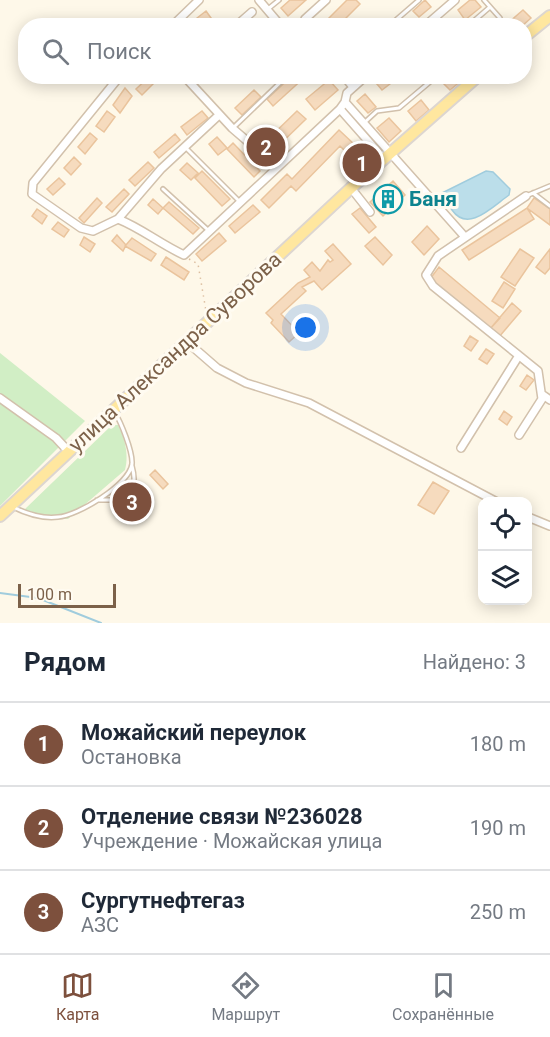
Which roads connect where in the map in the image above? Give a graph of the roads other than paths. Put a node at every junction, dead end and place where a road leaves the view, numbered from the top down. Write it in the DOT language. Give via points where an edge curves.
graph roads {
  1 [pos="200,0"];
  2 [pos="260,0"];
  3 [pos="279,0"];
  4 [pos="326,0"];
  5 [pos="419,0"];
  6 [pos="455,0"];
  7 [pos="484,0"];
  8 [pos="490,7"];
  9 [pos="268,9"];
  10 [pos="252,12"];
  11 [pos="550,16"];
  12 [pos="181,18"];
  13 [pos="245,18"];
  14 [pos="275,18"];
  15 [pos="306,18"];
  16 [pos="398,18"];
  17 [pos="434,18"];
  18 [pos="477,18"];
  19 [pos="500,18"];
  20 [pos="532,31"];
  21 [pos="114,84"];
  22 [pos="191,84"];
  23 [pos="279,84"];
  24 [pos="351,84"];
  25 [pos="357,84"];
  26 [pos="428,84"];
  27 [pos="469,84"];
  28 [pos="353,87"];
  29 [pos="345,102"];
  30 [pos="340,109"];
  31 [pos="219,116"];
  32 [pos="364,123"];
  33 [pos="232,128"];
  34 [pos="185,147"];
  35 [pos="387,156"];
  36 [pos="276,166"];
  37 [pos="550,186"];
  38 [pos="351,188"];
  39 [pos="163,189"];
  40 [pos="530,194"];
  41 [pos="240,202"];
  42 [pos="550,206"];
  43 [pos="370,212"];
  44 [pos="118,219"];
  45 [pos="209,231"];
  46 [pos="465,237"];
  47 [pos="186,341"];
  48 [pos="518,357"];
  49 [pos="543,394"];
  50 [pos="0,398"];
  51 [pos="550,400"];
  52 [pos="113,410"];
  53 [pos="519,435"];
  54 [pos="461,448"];
  55 [pos="69,452"];
  56 [pos="132,464"];
  57 [pos="126,493"];
  58 [pos="489,497"];
  59 [pos="97,500"];
  60 [pos="119,500"];
  61 [pos="11,506"];
  62 [pos="0,516"];
  63 [pos="532,519"];
  64 [pos="550,526"];
  1 -- 12 [label="street"];
  2 -- 9 [label="street"];
  3 -- 9 [label="lane"];
  4 -- 15 [label="street"];
  5 -- 16 [label="lane"];
  6 -- 17 [label="street"];
  7 -- 8 [label="lane"];
  8 -- 18 [label="lane"];
  8 -- 19 [label="lane"];
  9 -- 14 [label="street"];
  10 -- 13 [label="street"];
  11 -- 20 [label="main road"];
  21 -- 44 [label="street" via="31,188 32,194 81,228 93,231"];
  22 -- 31 [label="street"];
  23 -- 33 [label="lane"];
  24 -- 28 [label="street"];
  25 -- 28 [label="street"];
  26 -- 32 [label="lane" via="399,108 378,111"];
  27 -- 35 [label="main road, улица Александра Суворова"];
  28 -- 29 [label="street"];
  29 -- 30 [label="street"];
  29 -- 32 [label="street"];
  30 -- 35 [label="street"];
  30 -- 36 [label="street"];
  31 -- 33 [label="street"];
  31 -- 34 [label="street"];
  32 -- 35 [label="street"];
  33 -- 36 [label="street"];
  34 -- 41 [label="lane"];
  34 -- 44 [label="street" via="140,190"];
  35 -- 38 [label="main road, улица Александра Суворова"];
  35 -- 46 [label="street"];
  36 -- 41 [label="street"];
  37 -- 40 [label="lane"];
  38 -- 43 [label="street"];
  38 -- 47 [label="main road, улица Александра Суворова"];
  39 -- 45 [label="lane"];
  40 -- 42 [label="lane"];
  40 -- 46 [label="street"];
  41 -- 45 [label="street"];
  44 -- 45 [label="street" via="184,255"];
  46 -- 48 [label="street" via="438,256 427,280"];
  47 -- 52 [label="main road, улица Александра Суворова"];
  47 -- 58 [label="street" via="217,368 246,383 309,403"];
  48 -- 49 [label="street" via="538,371"];
  48 -- 54 [label="street"];
  49 -- 51 [label="street"];
  49 -- 53 [label="street"];
  50 -- 55 [label="street" via="56,438"];
  52 -- 55 [label="main road, улица Александра Суворова"];
  52 -- 56 [label="lane"];
  55 -- 61 [label="main road, улица Александра Суворова"];
  56 -- 57 [label="lane" via="135,476"];
  56 -- 59 [label="lane" via="124,478"];
  59 -- 60 [label="lane"];
  59 -- 61 [label="lane" via="56,518 31,516"];
  61 -- 62 [label="main road, улица Александра Суворова"];
  63 -- 64 [label="street"];
}
